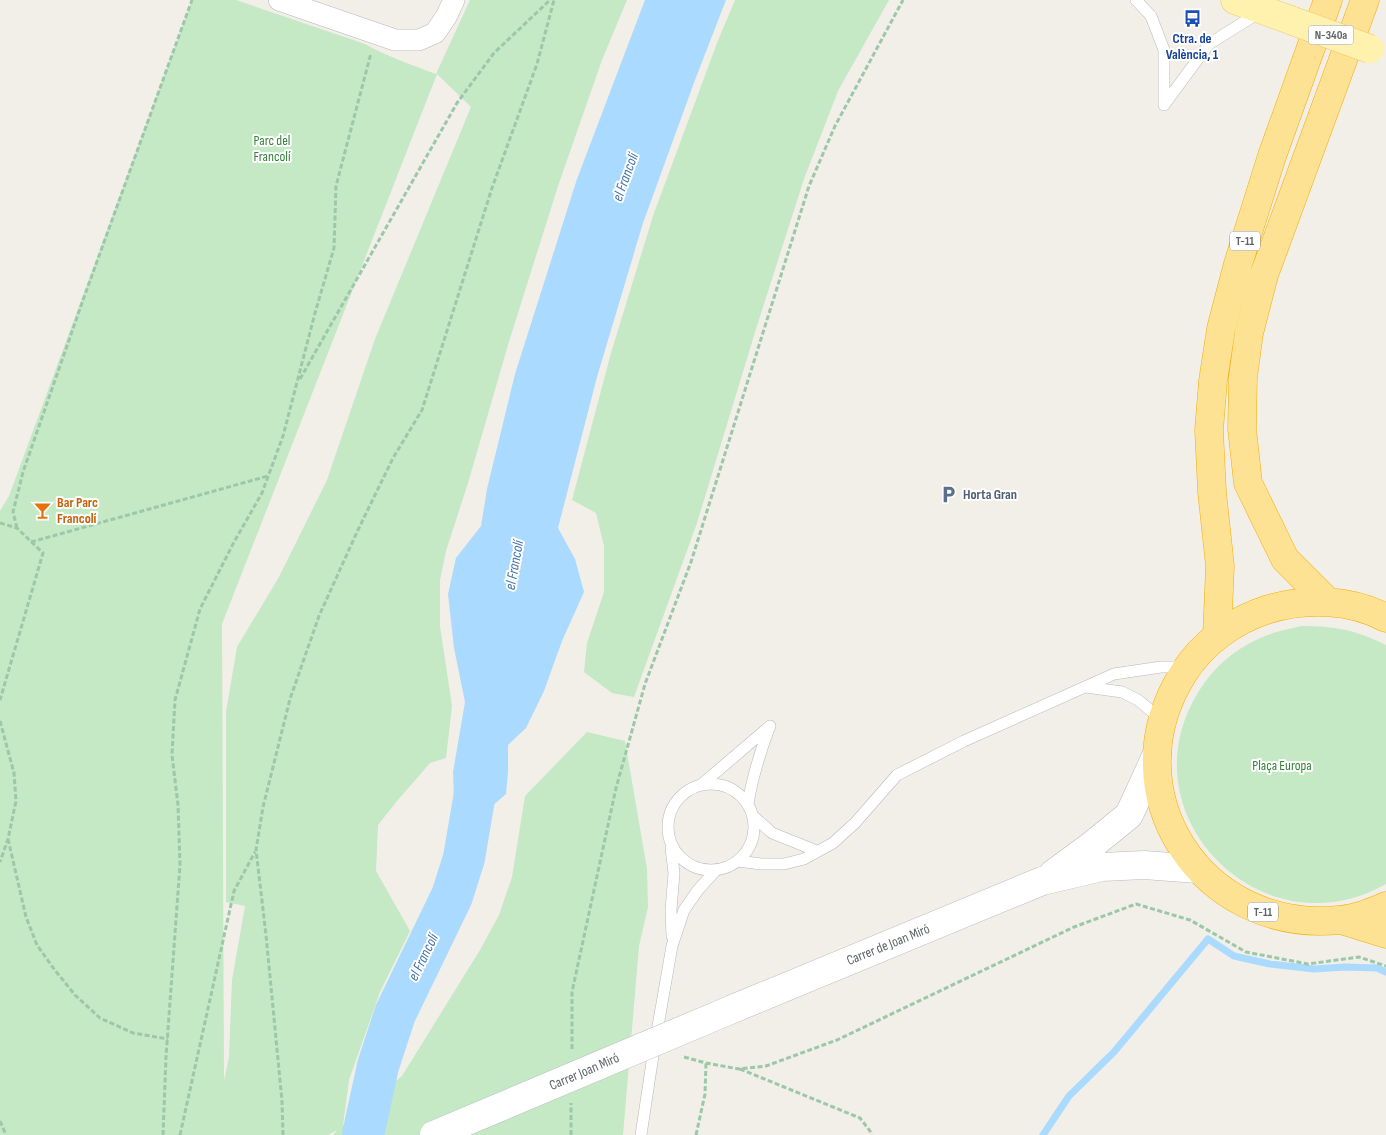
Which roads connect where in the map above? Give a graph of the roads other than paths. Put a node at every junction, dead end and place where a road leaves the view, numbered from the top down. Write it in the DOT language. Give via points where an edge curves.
graph roads {
  1 [pos="279,0"];
  2 [pos="454,0"];
  3 [pos="1136,0"];
  4 [pos="1235,0"];
  5 [pos="1328,0"];
  6 [pos="1365,0"];
  7 [pos="1263,10"];
  8 [pos="1378,52"];
  9 [pos="1328,602"];
  10 [pos="1386,618"];
  11 [pos="1217,636"];
  12 [pos="1188,667"];
  13 [pos="1084,686"];
  14 [pos="1162,720"];
  15 [pos="1157,754"];
  16 [pos="701,785"];
  17 [pos="750,809"];
  18 [pos="671,845"];
  19 [pos="817,851"];
  20 [pos="1097,856"];
  21 [pos="738,861"];
  22 [pos="1198,869"];
  23 [pos="716,870"];
  24 [pos="1386,906"];
  25 [pos="1341,920"];
  26 [pos="1386,934"];
  27 [pos="672,946"];
  28 [pos="735,1008"];
  29 [pos="434,1135"];
  30 [pos="641,1135"];
  1 -- 2 [label="street" via="395,40 419,40 435,33"];
  3 -- 7 [label="lane" via="1151,16 1164,50 1164,105 1209,44"];
  4 -- 7 [label="main road, N-340a"];
  5 -- 11 [label="highway, T-11" via="1272,156 1221,328 1212,382 1209,430 1220,566"];
  6 -- 9 [label="highway, T-11" via="1264,275 1249,333 1244,377 1242,429 1248,483 1285,559"];
  7 -- 8 [label="main road, N-340a, bridge"];
  9 -- 10 [label="highway, T-11" via="1354,606"];
  9 -- 11 [label="highway, T-11" via="1304,602 1266,610 1236,623"];
  11 -- 12 [label="highway, T-11"];
  12 -- 13 [label="lane" via="1114,674"];
  12 -- 14 [label="highway, T-11" via="1168,701"];
  13 -- 14 [label="lane" via="1122,692 1138,700"];
  13 -- 19 [label="lane" via="897,775 855,823 833,843"];
  14 -- 15 [label="highway, T-11"];
  15 -- 20 [label="street, Carrer de Joan Miró" via="1129,815"];
  15 -- 22 [label="highway, T-11" via="1162,801 1170,824"];
  16 -- 17 [label="lane" via="727,787 739,794"];
  16 -- 17 [label="lane" via="770,726 751,785"];
  16 -- 18 [label="lane" via="689,789 672,807 667,832"];
  17 -- 19 [label="lane" via="772,833"];
  17 -- 21 [label="lane" via="754,827 752,840"];
  18 -- 23 [label="lane" via="689,865 702,870"];
  18 -- 27 [label="lane" via="674,873"];
  19 -- 21 [label="lane" via="804,859 784,864"];
  20 -- 22 [label="street" via="1144,865"];
  20 -- 28 [label="street, Carrer de Joan Miró"];
  21 -- 23 [label="lane"];
  22 -- 25 [label="highway, T-11" via="1237,900 1261,911 1287,919"];
  23 -- 27 [label="lane" via="684,910"];
  24 -- 25 [label="highway, T-11"];
  25 -- 26 [label="highway, T-11"];
  27 -- 30 [label="lane"];
  28 -- 29 [label="street, Carrer Joan Miró, bridge"];
}
